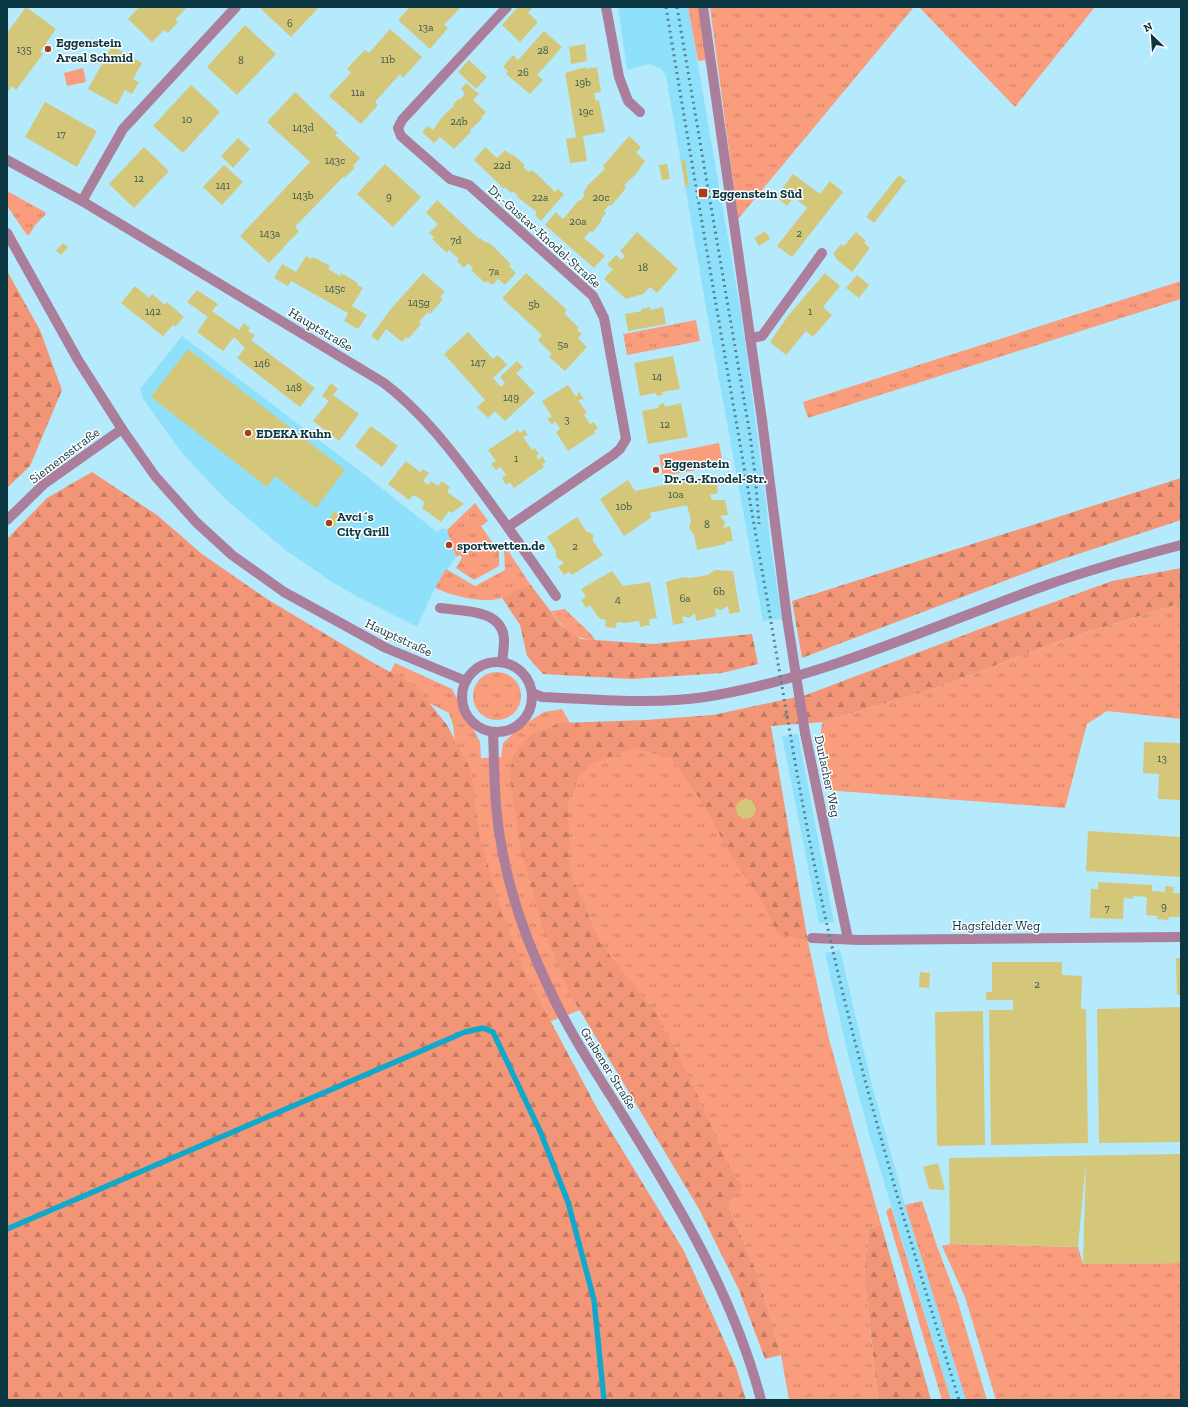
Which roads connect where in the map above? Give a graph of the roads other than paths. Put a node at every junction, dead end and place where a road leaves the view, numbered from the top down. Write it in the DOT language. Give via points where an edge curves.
graph roads {
  1 [pos="236,7"];
  2 [pos="507,7"];
  3 [pos="606,7"];
  4 [pos="703,7"];
  5 [pos="640,112"];
  6 [pos="7,160"];
  7 [pos="82,201"];
  8 [pos="7,233"];
  9 [pos="822,253"];
  10 [pos="750,338"];
  11 [pos="122,429"];
  12 [pos="7,520"];
  13 [pos="508,527"];
  14 [pos="1181,545"];
  15 [pos="556,596"];
  16 [pos="440,608"];
  17 [pos="502,662"];
  18 [pos="466,681"];
  19 [pos="532,693"];
  20 [pos="493,732"];
  21 [pos="1181,937"];
  22 [pos="812,938"];
  23 [pos="848,939"];
  24 [pos="761,1400"];
  1 -- 7 [label="street" via="123,129"];
  2 -- 13 [label="street, Dr.-Gustav-Knodel-Straße" via="402,120 398,128 401,136 450,179 469,185 593,296 604,318 626,439 613,455"];
  3 -- 5 [label="street" via="619,77 628,101"];
  4 -- 10 [label="street, Durlacher Weg"];
  6 -- 7 [label="street, Hauptstraße"];
  7 -- 13 [label="street, Hauptstraße" via="384,382 437,433"];
  8 -- 11 [label="street, Hauptstraße" via="78,360"];
  9 -- 10 [label="street" via="762,336"];
  10 -- 23 [label="street, Durlacher Weg, bridge" via="805,733"];
  11 -- 12 [label="street, Siemensstraße" via="44,484"];
  11 -- 18 [label="street, Hauptstraße" via="155,476 196,522 238,559 284,592 386,648"];
  13 -- 15 [label="street, Hauptstraße"];
  14 -- 19 [label="street" via="1044,586 867,653 745,689 654,702 542,697"];
  16 -- 17 [label="street" via="478,613 493,618 499,624 504,638"];
  17 -- 18 [label="street" via="481,666 472,672"];
  17 -- 19 [label="street" via="523,672"];
  18 -- 20 [label="street" via="462,694 463,707 470,719 480,728"];
  19 -- 20 [label="street" via="531,706 526,717 517,726"];
  20 -- 24 [label="street, Grabener Straße" via="496,807 508,875 529,944 557,1007 677,1204 713,1270 736,1322"];
  21 -- 23 [label="street, Hagsfelder Weg"];
  22 -- 23 [label="street, Hagsfelder Weg"];
}
